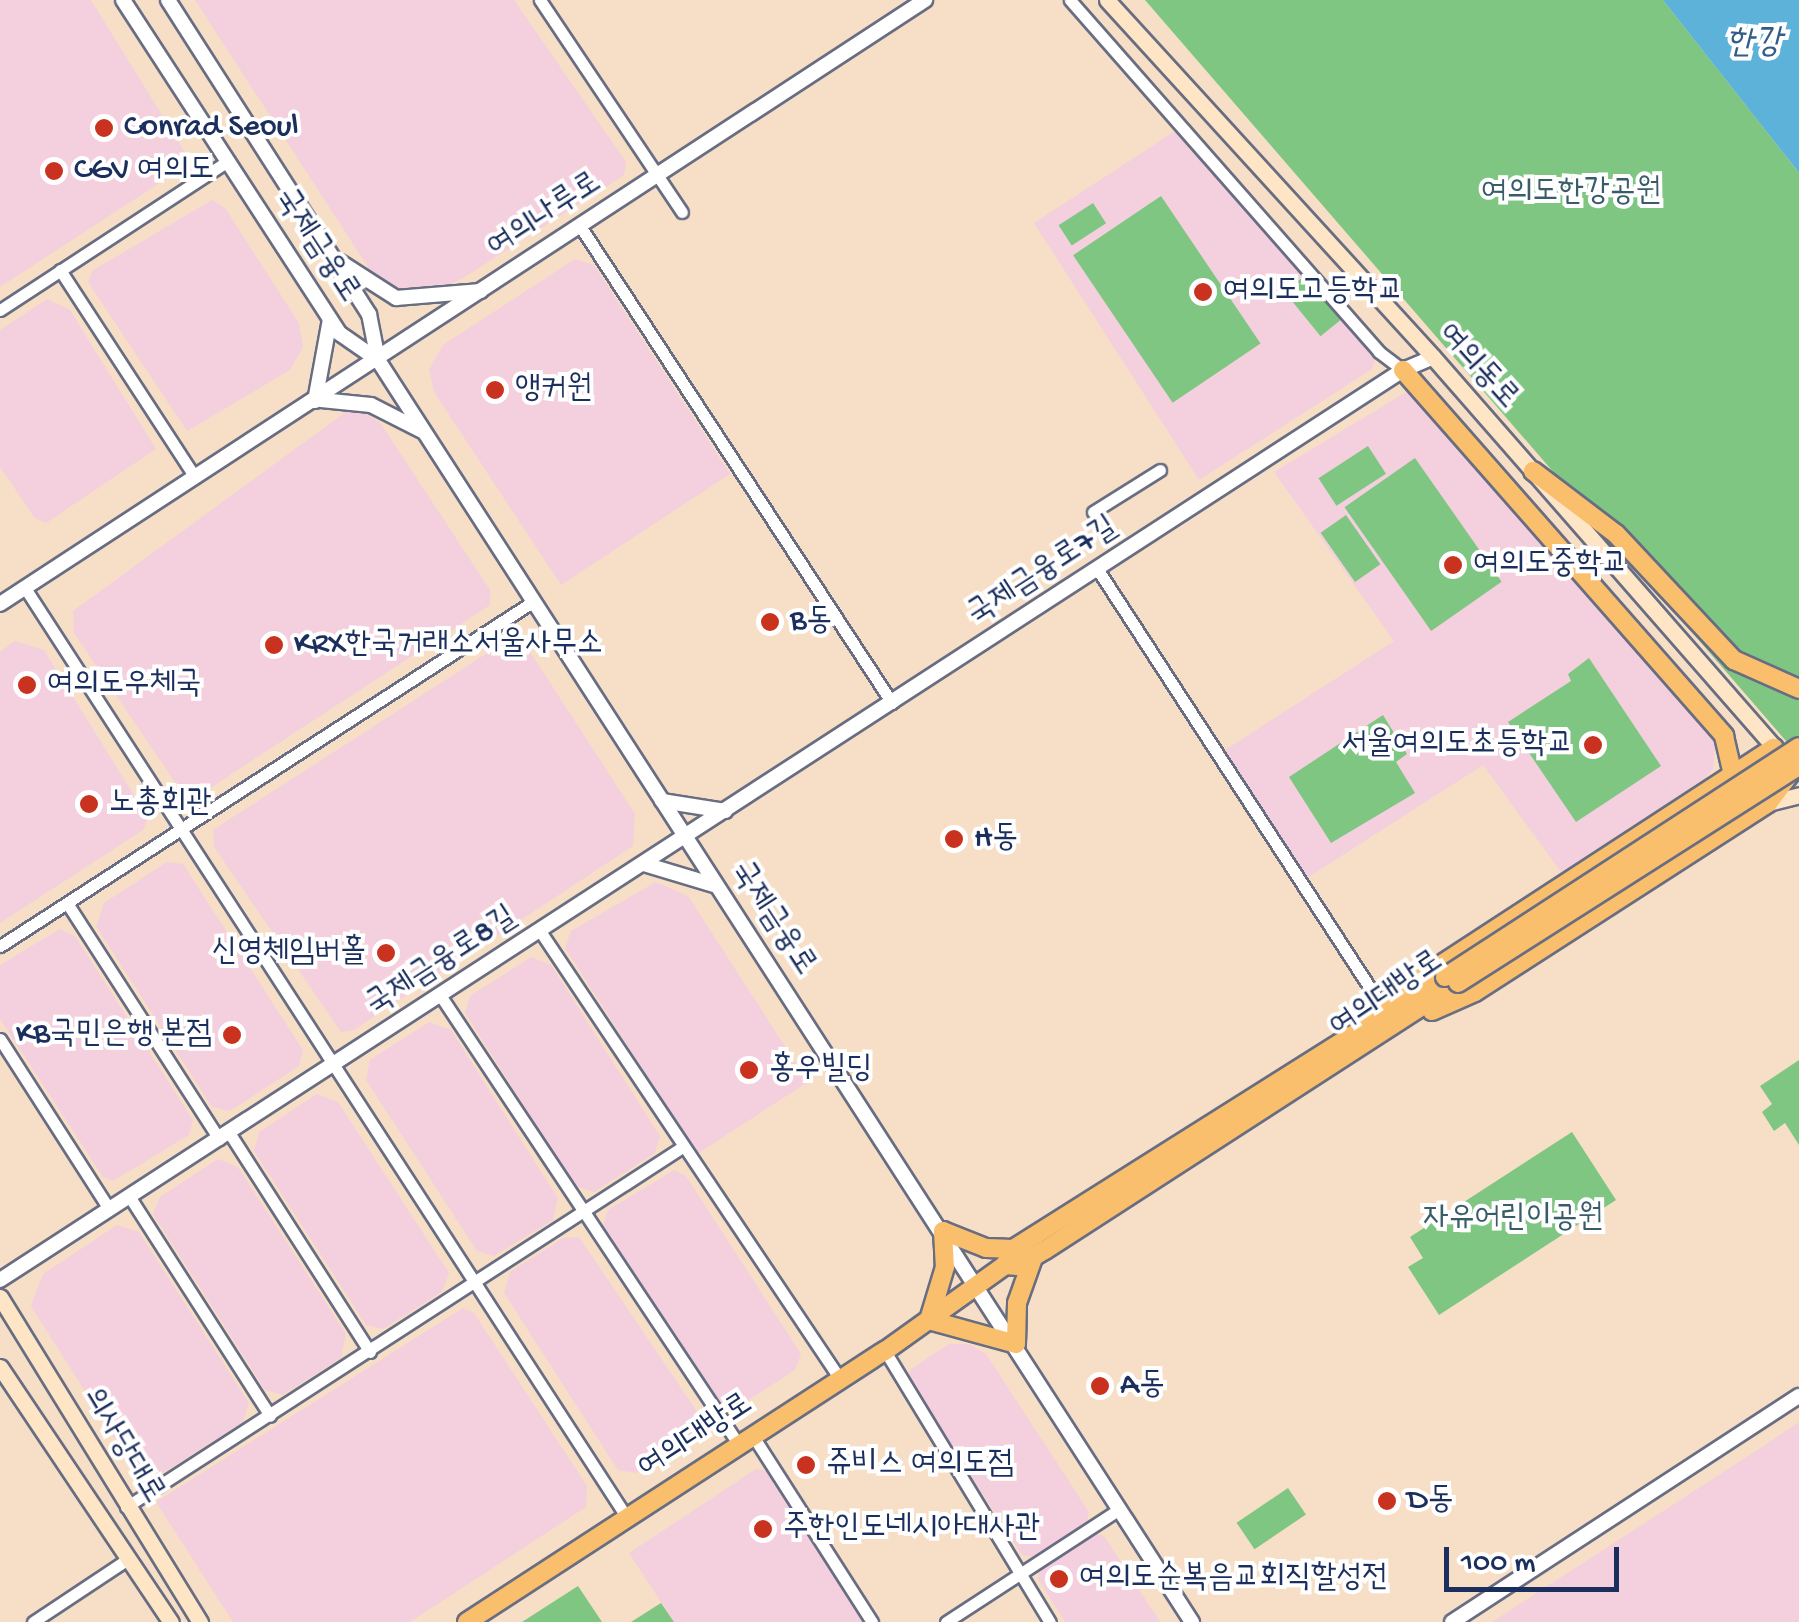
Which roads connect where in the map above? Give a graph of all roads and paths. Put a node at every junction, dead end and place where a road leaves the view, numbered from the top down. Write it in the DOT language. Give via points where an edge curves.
graph roads {
  1 [pos="124,0"];
  2 [pos="168,0"];
  3 [pos="540,0"];
  4 [pos="925,0"];
  5 [pos="1070,0"];
  6 [pos="1107,0"];
  7 [pos="228,161"];
  8 [pos="657,176"];
  9 [pos="682,212"];
  10 [pos="580,226"];
  11 [pos="333,257"];
  12 [pos="60,270"];
  13 [pos="482,290"];
  14 [pos="0,310"];
  15 [pos="330,318"];
  16 [pos="1433,358"];
  17 [pos="378,360"];
  18 [pos="1403,370"];
  19 [pos="315,401"];
  20 [pos="425,433"];
  21 [pos="1160,470"];
  22 [pos="1534,471"];
  23 [pos="195,477"];
  24 [pos="1093,512"];
  25 [pos="1098,570"];
  26 [pos="25,588"];
  27 [pos="534,600"];
  28 [pos="0,604"];
  29 [pos="1799,689"];
  30 [pos="892,703"];
  31 [pos="1799,747"];
  32 [pos="1774,748"];
  33 [pos="1797,771"];
  34 [pos="1733,774"];
  35 [pos="1799,795"];
  36 [pos="662,801"];
  37 [pos="1768,803"];
  38 [pos="731,810"];
  39 [pos="181,828"];
  40 [pos="686,837"];
  41 [pos="644,864"];
  42 [pos="718,887"];
  43 [pos="67,902"];
  44 [pos="540,931"];
  45 [pos="0,946"];
  46 [pos="1451,980"];
  47 [pos="440,994"];
  48 [pos="1383,1008"];
  49 [pos="1366,1028"];
  50 [pos="1390,1030"];
  51 [pos="0,1039"];
  52 [pos="334,1064"];
  53 [pos="224,1137"];
  54 [pos="681,1148"];
  55 [pos="129,1196"];
  56 [pos="110,1209"];
  57 [pos="581,1215"];
  58 [pos="942,1231"];
  59 [pos="1009,1258"];
  60 [pos="1033,1258"];
  61 [pos="0,1280"];
  62 [pos="476,1283"];
  63 [pos="978,1285"];
  64 [pos="0,1297"];
  65 [pos="929,1320"];
  66 [pos="1016,1344"];
  67 [pos="885,1351"];
  68 [pos="370,1352"];
  69 [pos="0,1367"];
  70 [pos="840,1379"];
  71 [pos="1799,1396"];
  72 [pos="270,1416"];
  73 [pos="746,1440"];
  74 [pos="126,1507"];
  75 [pos="1118,1510"];
  76 [pos="627,1518"];
  77 [pos="128,1559"];
  78 [pos="1018,1572"];
  79 [pos="33,1622"];
  80 [pos="171,1622"];
  81 [pos="200,1622"];
  82 [pos="467,1622"];
  83 [pos="872,1622"];
  84 [pos="946,1622"];
  85 [pos="1050,1622"];
  86 [pos="1192,1622"];
  87 [pos="1452,1622"];
  1 -- 7 [label="street, 국제금융로"];
  2 -- 11 [label="street, 국제금융로"];
  3 -- 8 [label="street"];
  4 -- 8 [label="street, 여의나루로"];
  5 -- 18 [label="street" via="1379,352"];
  6 -- 16 [label="main road, 여의동로"];
  7 -- 12 [label="street"];
  7 -- 15 [label="street, 국제금융로"];
  8 -- 9 [label="street"];
  8 -- 10 [label="street, 여의나루로"];
  10 -- 13 [label="street, 여의나루로"];
  10 -- 30 [label="street"];
  11 -- 13 [label="street" via="396,298"];
  11 -- 17 [label="street, 국제금융로" via="369,314"];
  12 -- 14 [label="street"];
  12 -- 23 [label="street"];
  13 -- 17 [label="street, 여의나루로"];
  15 -- 17 [label="street, 국제금융로"];
  15 -- 19 [label="street"];
  16 -- 18 [label="street, 국제금융로7길"];
  16 -- 22 [label="main road, 여의동로"];
  17 -- 19 [label="street, 여의나루로"];
  17 -- 20 [label="street, 국제금융로"];
  18 -- 25 [label="street, 국제금융로7길"];
  18 -- 34 [label="main road" via="1724,736"];
  19 -- 20 [label="street" via="371,405"];
  19 -- 23 [label="street, 여의나루로"];
  20 -- 27 [label="street, 국제금융로"];
  21 -- 24 [label="street"];
  22 -- 29 [label="main road" via="1616,534 1751,672"];
  22 -- 32 [label="main road, 여의동로"];
  23 -- 26 [label="street, 여의나루로"];
  25 -- 30 [label="street, 국제금융로7길"];
  25 -- 48 [label="street"];
  26 -- 28 [label="street, 여의나루로"];
  26 -- 39 [label="street"];
  27 -- 36 [label="street, 국제금융로"];
  27 -- 39 [label="street"];
  30 -- 38 [label="street, 국제금융로7길"];
  31 -- 46 [label="main road, bridge"];
  32 -- 33 [label="main road, 여의동로"];
  32 -- 34 [label="main road"];
  33 -- 37 [label="main road"];
  33 -- 46 [label="main road, 여의대방로, bridge"];
  34 -- 48 [label="main road"];
  35 -- 37 [label="main road"];
  36 -- 38 [label="street"];
  36 -- 40 [label="street, 국제금융로"];
  37 -- 50 [label="main road" via="1476,992"];
  38 -- 40 [label="street, 국제금융로7길"];
  39 -- 43 [label="street"];
  39 -- 52 [label="street"];
  40 -- 41 [label="street, 국제금융로8길"];
  40 -- 42 [label="street, 국제금융로"];
  41 -- 42 [label="street"];
  41 -- 44 [label="street, 국제금융로8길"];
  42 -- 58 [label="street, 국제금융로"];
  43 -- 45 [label="street"];
  43 -- 53 [label="street"];
  44 -- 47 [label="street, 국제금융로8길"];
  44 -- 54 [label="street"];
  46 -- 49 [label="main road, 여의대방로"];
  46 -- 50 [label="main road, 여의대방로"];
  47 -- 52 [label="street, 국제금융로8길"];
  47 -- 57 [label="street"];
  48 -- 49 [label="main road"];
  49 -- 59 [label="main road, 여의대방로"];
  50 -- 60 [label="main road, 여의대방로"];
  51 -- 56 [label="street"];
  52 -- 53 [label="street, 국제금융로8길"];
  52 -- 62 [label="street"];
  53 -- 55 [label="street, 국제금융로8길"];
  53 -- 68 [label="street"];
  54 -- 57 [label="street"];
  54 -- 70 [label="street"];
  55 -- 56 [label="street, 국제금융로8길"];
  55 -- 72 [label="street"];
  56 -- 61 [label="street, 국제금융로8길"];
  57 -- 62 [label="street"];
  57 -- 73 [label="street"];
  58 -- 59 [label="main road"];
  58 -- 63 [label="street, 국제금융로"];
  58 -- 65 [label="main road" via="945,1267"];
  59 -- 60 [label="main road, 여의대방로"];
  59 -- 63 [label="main road, 여의대방로"];
  60 -- 66 [label="main road" via="1017,1303"];
  62 -- 68 [label="street"];
  62 -- 76 [label="street"];
  63 -- 65 [label="main road, 여의대방로"];
  63 -- 66 [label="street, 국제금융로"];
  64 -- 74 [label="main road, 의사당대로"];
  65 -- 66 [label="main road"];
  65 -- 67 [label="main road, 여의대방로"];
  66 -- 75 [label="street, 국제금융로"];
  67 -- 70 [label="main road, 여의대방로"];
  67 -- 78 [label="street"];
  68 -- 72 [label="street"];
  69 -- 77 [label="main road, 의사당대로"];
  70 -- 73 [label="main road, 여의대방로"];
  71 -- 87 [label="street"];
  72 -- 74 [label="street"];
  73 -- 76 [label="main road, 여의대방로"];
  73 -- 83 [label="street"];
  74 -- 81 [label="main road, 의사당대로"];
  75 -- 78 [label="street"];
  75 -- 86 [label="street, 국제금융로"];
  76 -- 82 [label="main road, 여의대방로"];
  77 -- 79 [label="street"];
  77 -- 80 [label="main road, 의사당대로"];
  78 -- 84 [label="street"];
  78 -- 85 [label="street"];
}
